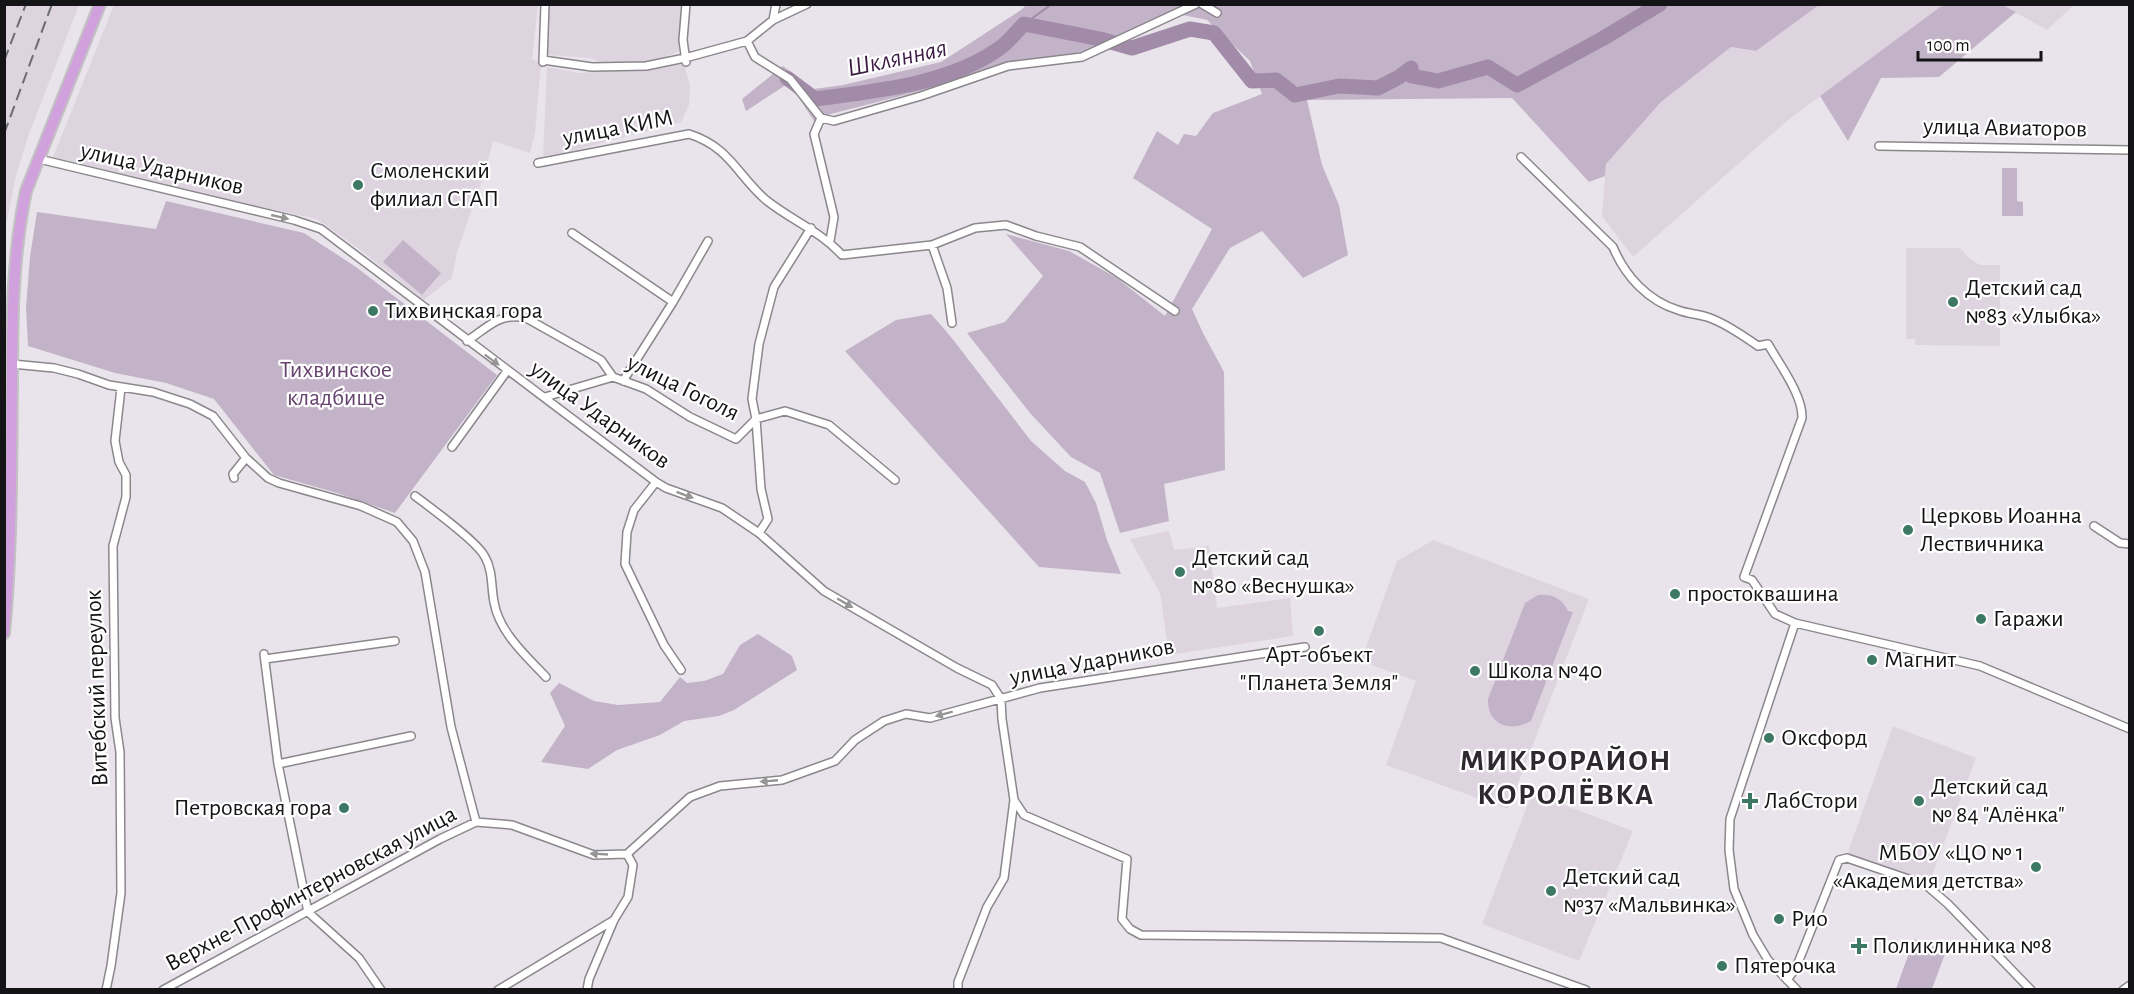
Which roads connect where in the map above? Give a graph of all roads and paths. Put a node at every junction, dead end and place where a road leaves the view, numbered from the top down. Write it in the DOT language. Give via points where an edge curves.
graph roads {
  1 [pos="100,4"];
  2 [pos="545,4"];
  3 [pos="686,4"];
  4 [pos="776,4"];
  5 [pos="807,4"];
  6 [pos="1196,4"];
  7 [pos="1202,4"];
  8 [pos="1217,13"];
  9 [pos="773,20"];
  10 [pos="747,41"];
  11 [pos="685,60"];
  12 [pos="821,118"];
  13 [pos="1879,146"];
  14 [pos="2130,150"];
  15 [pos="1521,157"];
  16 [pos="39,159"];
  17 [pos="538,163"];
  18 [pos="811,228"];
  19 [pos="572,233"];
  20 [pos="708,241"];
  21 [pos="830,241"];
  22 [pos="932,245"];
  23 [pos="673,302"];
  24 [pos="1175,311"];
  25 [pos="952,323"];
  26 [pos="467,341"];
  27 [pos="12,364"];
  28 [pos="507,371"];
  29 [pos="613,378"];
  30 [pos="623,381"];
  31 [pos="121,388"];
  32 [pos="545,397"];
  33 [pos="756,419"];
  34 [pos="452,447"];
  35 [pos="246,458"];
  36 [pos="234,478"];
  37 [pos="895,480"];
  38 [pos="656,482"];
  39 [pos="416,496"];
  40 [pos="2094,526"];
  41 [pos="759,533"];
  42 [pos="2130,544"];
  43 [pos="1795,623"];
  44 [pos="4,633"];
  45 [pos="395,641"];
  46 [pos="1305,647"];
  47 [pos="681,670"];
  48 [pos="546,677"];
  49 [pos="1000,699"];
  50 [pos="2130,729"];
  51 [pos="411,735"];
  52 [pos="278,764"];
  53 [pos="1014,800"];
  54 [pos="476,822"];
  55 [pos="627,854"];
  56 [pos="308,912"];
  57 [pos="614,920"];
  58 [pos="1787,980"];
  59 [pos="2130,985"];
  60 [pos="106,990"];
  61 [pos="163,990"];
  62 [pos="381,990"];
  63 [pos="498,990"];
  64 [pos="587,990"];
  65 [pos="958,990"];
  66 [pos="1586,990"];
  67 [pos="1797,990"];
  68 [pos="2031,990"];
  69 [pos="2123,990"];
  1 -- 16 [label="main road"];
  2 -- 11 [label="street" via="543,62 592,68"];
  3 -- 11 [label="street"];
  4 -- 9 [label="street"];
  5 -- 9 [label="street"];
  6 -- 12 [label="street" via="1083,57 1008,66 834,121"];
  7 -- 8 [label="street"];
  9 -- 10 [label="street"];
  10 -- 11 [label="street"];
  10 -- 12 [label="street" via="755,57 790,79"];
  12 -- 21 [label="street" via="814,134 834,217"];
  13 -- 14 [label="street, улица Авиаторов"];
  15 -- 43 [label="street" via="1613,248 1618,261 1644,293 1677,310 1717,321 1758,346 1768,344 1803,409 1744,577 1752,580 1775,614"];
  16 -- 26 [label="street, улица Ударников, one-way" via="321,229"];
  16 -- 27 [label="main road" via="26,191 20,222 13,288"];
  17 -- 18 [label="street, улица КИМ" via="689,134 721,150 766,200"];
  18 -- 21 [label="street, улица КИМ"];
  18 -- 33 [label="street" via="774,287 759,344 752,399"];
  19 -- 23 [label="street"];
  20 -- 23 [label="street"];
  21 -- 22 [label="street, улица КИМ" via="842,255"];
  22 -- 24 [label="street, улица КИМ" via="975,228 1006,225 1080,247"];
  22 -- 25 [label="street" via="947,288"];
  23 -- 30 [label="street"];
  26 -- 28 [label="street, улица Ударников, one-way"];
  26 -- 29 [label="street, улица Гоголя" via="503,316 515,315 601,360"];
  27 -- 31 [label="street" via="54,368"];
  27 -- 44 [label="main road" via="10,534"];
  28 -- 32 [label="street, улица Ударников"];
  28 -- 34 [label="street"];
  29 -- 30 [label="street, улица Гоголя"];
  29 -- 32 [label="street"];
  30 -- 33 [label="street, улица Гоголя" via="646,389 690,417 736,439"];
  31 -- 35 [label="street" via="170,397 213,416"];
  31 -- 60 [label="street, Витебский переулок" via="115,441 126,475 126,497 113,546 121,893"];
  32 -- 38 [label="street, улица Ударников"];
  33 -- 37 [label="street" via="785,411 829,425"];
  33 -- 41 [label="street" via="761,489 768,519"];
  35 -- 36 [label="street"];
  35 -- 54 [label="street" via="279,483 361,506 397,522 413,541 425,572 451,727"];
  38 -- 41 [label="street, улица Ударников, one-way" via="722,508"];
  38 -- 47 [label="street" via="634,510 627,532 626,564 664,645"];
  39 -- 48 [label="street" via="485,555 503,627"];
  40 -- 42 [label="street" via="2120,543"];
  41 -- 49 [label="street, улица Ударников, one-way" via="824,591 992,685"];
  43 -- 50 [label="street" via="1980,666"];
  43 -- 58 [label="street" via="1730,819 1729,850 1734,889 1753,935 1768,960"];
  45 -- 52 [label="street" via="265,657"];
  46 -- 49 [label="street, улица Ударников" via="1093,678"];
  49 -- 53 [label="street"];
  49 -- 55 [label="street, one-way" via="930,718 906,714 884,721 855,740 835,761 782,780 720,786 690,797"];
  51 -- 52 [label="street"];
  52 -- 56 [label="street"];
  53 -- 65 [label="street" via="1004,879 987,907"];
  53 -- 66 [label="street" via="1024,815 1127,859 1122,918 1130,929 1142,935 1441,938"];
  55 -- 54 [label="street, Верхне-Профинтерновская улица, one-way" via="594,855 512,825"];
  54 -- 56 [label="street, Верхне-Профинтерновская улица"];
  55 -- 57 [label="street" via="633,865 628,897"];
  56 -- 61 [label="street, Верхне-Профинтерновская улица"];
  56 -- 62 [label="street" via="359,958"];
  57 -- 63 [label="street"];
  57 -- 64 [label="street"];
  58 -- 67 [label="street"];
  58 -- 68 [label="street" via="1796,968 1839,860 1847,858 1926,885"];
  59 -- 69 [label="street"];
}
